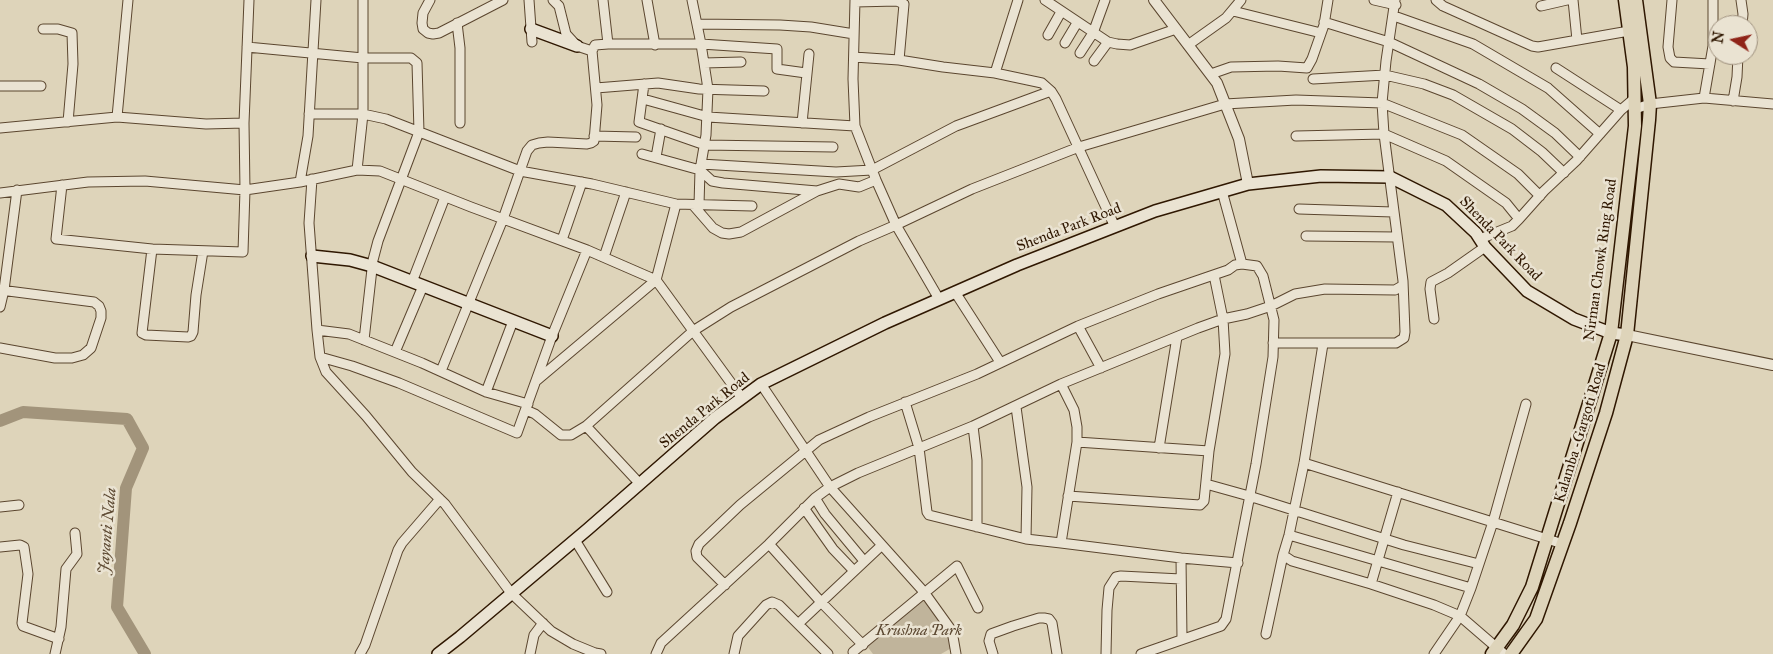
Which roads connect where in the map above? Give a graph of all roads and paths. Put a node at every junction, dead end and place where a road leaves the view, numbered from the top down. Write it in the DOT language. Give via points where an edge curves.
graph roads {
  1 [pos="128,0"];
  2 [pos="249,0"];
  3 [pos="316,0"];
  4 [pos="363,0"];
  5 [pos="430,0"];
  6 [pos="504,0"];
  7 [pos="529,0"];
  8 [pos="553,0"];
  9 [pos="603,0"];
  10 [pos="648,0"];
  11 [pos="692,0"];
  12 [pos="1018,0"];
  13 [pos="1045,0"];
  14 [pos="1105,0"];
  15 [pos="1154,0"];
  16 [pos="1241,0"];
  17 [pos="1328,0"];
  18 [pos="1374,0"];
  19 [pos="1436,0"];
  20 [pos="1567,0"];
  21 [pos="1573,0"];
  22 [pos="1625,0"];
  23 [pos="1636,0"];
  24 [pos="1672,0"];
  25 [pos="1713,0"];
  26 [pos="1741,0"];
  27 [pos="855,1"];
  28 [pos="1396,2"];
  29 [pos="1541,6"];
  30 [pos="1233,11"];
  31 [pos="1062,12"];
  32 [pos="1713,15"];
  33 [pos="1743,15"];
  34 [pos="1394,16"];
  35 [pos="1324,22"];
  36 [pos="457,23"];
  37 [pos="1077,23"];
  38 [pos="697,24"];
  39 [pos="531,28"];
  40 [pos="42,29"];
  41 [pos="1176,29"];
  42 [pos="1629,31"];
  43 [pos="1093,33"];
  44 [pos="1321,33"];
  45 [pos="854,34"];
  46 [pos="1048,36"];
  47 [pos="1577,40"];
  48 [pos="532,42"];
  49 [pos="1108,42"];
  50 [pos="1389,42"];
  51 [pos="1065,43"];
  52 [pos="608,44"];
  53 [pos="701,44"];
  54 [pos="656,45"];
  55 [pos="577,46"];
  56 [pos="1188,46"];
  57 [pos="247,47"];
  58 [pos="592,51"];
  59 [pos="313,53"];
  60 [pos="1080,53"];
  61 [pos="809,54"];
  62 [pos="854,57"];
  63 [pos="363,58"];
  64 [pos="899,60"];
  65 [pos="1094,61"];
  66 [pos="740,62"];
  67 [pos="704,63"];
  68 [pos="1708,64"];
  69 [pos="1710,65"];
  70 [pos="1738,65"];
  71 [pos="1556,68"];
  72 [pos="806,73"];
  73 [pos="995,73"];
  74 [pos="1211,74"];
  75 [pos="1385,75"];
  76 [pos="1312,79"];
  77 [pos="644,84"];
  78 [pos="0,86"];
  79 [pos="41,86"];
  80 [pos="596,88"];
  81 [pos="708,89"];
  82 [pos="764,91"];
  83 [pos="1051,91"];
  84 [pos="1704,98"];
  85 [pos="642,99"];
  86 [pos="1732,101"];
  87 [pos="1382,103"];
  88 [pos="1225,104"];
  89 [pos="1635,104"];
  90 [pos="1650,104"];
  91 [pos="1773,104"];
  92 [pos="1621,110"];
  93 [pos="309,114"];
  94 [pos="363,114"];
  95 [pos="117,117"];
  96 [pos="708,117"];
  97 [pos="68,122"];
  98 [pos="244,123"];
  99 [pos="460,123"];
  100 [pos="802,123"];
  101 [pos="854,126"];
  102 [pos="0,128"];
  103 [pos="662,130"];
  104 [pos="419,132"];
  105 [pos="1384,134"];
  106 [pos="1600,134"];
  107 [pos="594,136"];
  108 [pos="1296,136"];
  109 [pos="636,137"];
  110 [pos="705,144"];
  111 [pos="1078,146"];
  112 [pos="834,147"];
  113 [pos="642,154"];
  114 [pos="656,157"];
  115 [pos="1580,157"];
  116 [pos="701,167"];
  117 [pos="357,170"];
  118 [pos="872,170"];
  119 [pos="520,171"];
  120 [pos="1564,173"];
  121 [pos="1390,177"];
  122 [pos="401,178"];
  123 [pos="312,179"];
  124 [pos="876,180"];
  125 [pos="300,182"];
  126 [pos="582,182"];
  127 [pos="1248,184"];
  128 [pos="62,185"];
  129 [pos="17,190"];
  130 [pos="244,190"];
  131 [pos="817,191"];
  132 [pos="1222,191"];
  133 [pos="626,192"];
  134 [pos="0,193"];
  135 [pos="1540,196"];
  136 [pos="445,197"];
  137 [pos="676,204"];
  138 [pos="696,205"];
  139 [pos="752,206"];
  140 [pos="1299,209"];
  141 [pos="1393,212"];
  142 [pos="503,219"];
  143 [pos="1520,219"];
  144 [pos="896,225"];
  145 [pos="1114,227"];
  146 [pos="1306,236"];
  147 [pos="1396,237"];
  148 [pos="562,240"];
  149 [pos="1483,243"];
  150 [pos="152,249"];
  151 [pos="586,250"];
  152 [pos="204,251"];
  153 [pos="312,256"];
  154 [pos="604,257"];
  155 [pos="1242,264"];
  156 [pos="372,266"];
  157 [pos="1214,275"];
  158 [pos="656,280"];
  159 [pos="412,282"];
  160 [pos="423,286"];
  161 [pos="1402,286"];
  162 [pos="2,290"];
  163 [pos="955,292"];
  164 [pos="939,299"];
  165 [pos="467,303"];
  166 [pos="1271,306"];
  167 [pos="0,307"];
  168 [pos="1223,319"];
  169 [pos="1434,319"];
  170 [pos="513,321"];
  171 [pos="1078,326"];
  172 [pos="317,330"];
  173 [pos="693,331"];
  174 [pos="1611,333"];
  175 [pos="1627,335"];
  176 [pos="552,336"];
  177 [pos="1177,337"];
  178 [pos="364,340"];
  179 [pos="1273,343"];
  180 [pos="1323,344"];
  181 [pos="0,348"];
  182 [pos="395,352"];
  183 [pos="320,357"];
  184 [pos="1000,362"];
  185 [pos="1773,365"];
  186 [pos="1101,368"];
  187 [pos="440,371"];
  188 [pos="536,381"];
  189 [pos="762,384"];
  190 [pos="1061,384"];
  191 [pos="486,392"];
  192 [pos="742,398"];
  193 [pos="905,402"];
  194 [pos="1526,404"];
  195 [pos="527,407"];
  196 [pos="1016,407"];
  197 [pos="586,426"];
  198 [pos="973,426"];
  199 [pos="1077,442"];
  200 [pos="918,448"];
  201 [pos="1160,448"];
  202 [pos="806,449"];
  203 [pos="1209,451"];
  204 [pos="1304,463"];
  205 [pos="640,484"];
  206 [pos="1206,484"];
  207 [pos="830,487"];
  208 [pos="1398,492"];
  209 [pos="1068,496"];
  210 [pos="1249,496"];
  211 [pos="815,498"];
  212 [pos="440,499"];
  213 [pos="20,505"];
  214 [pos="0,507"];
  215 [pos="804,508"];
  216 [pos="1295,510"];
  217 [pos="1493,522"];
  218 [pos="976,527"];
  219 [pos="75,533"];
  220 [pos="1289,535"];
  221 [pos="1026,538"];
  222 [pos="1385,539"];
  223 [pos="1547,539"];
  224 [pos="575,540"];
  225 [pos="1061,543"];
  226 [pos="769,544"];
  227 [pos="1563,544"];
  228 [pos="882,545"];
  229 [pos="0,548"];
  230 [pos="1283,555"];
  231 [pos="1181,558"];
  232 [pos="1379,560"];
  233 [pos="864,561"];
  234 [pos="1238,563"];
  235 [pos="1479,564"];
  236 [pos="854,571"];
  237 [pos="1181,579"];
  238 [pos="1370,584"];
  239 [pos="725,585"];
  240 [pos="1471,588"];
  241 [pos="608,592"];
  242 [pos="924,592"];
  243 [pos="511,593"];
  244 [pos="821,602"];
  245 [pos="978,608"];
  246 [pos="1460,616"];
  247 [pos="543,623"];
  248 [pos="798,624"];
  249 [pos="1266,634"];
  250 [pos="59,639"];
  251 [pos="1182,639"];
  252 [pos="863,645"];
  253 [pos="853,652"];
  254 [pos="1498,652"];
  255 [pos="55,654"];
  256 [pos="360,654"];
  257 [pos="438,654"];
  258 [pos="530,654"];
  259 [pos="597,654"];
  260 [pos="656,654"];
  261 [pos="734,654"];
  262 [pos="828,654"];
  263 [pos="956,654"];
  264 [pos="993,654"];
  265 [pos="1057,654"];
  266 [pos="1106,654"];
  267 [pos="1141,654"];
  268 [pos="1434,654"];
  269 [pos="1511,654"];
  1 -- 95 [label="street"];
  2 -- 57 [label="street"];
  3 -- 59 [label="street"];
  4 -- 63 [label="street"];
  5 -- 36 [label="street" via="422,23 428,33 439,33"];
  6 -- 36 [label="street"];
  7 -- 39 [label="street"];
  8 -- 55 [label="street" via="559,6 566,34"];
  9 -- 52 [label="street"];
  10 -- 54 [label="street"];
  11 -- 38 [label="street"];
  12 -- 73 [label="street"];
  13 -- 31 [label="street"];
  14 -- 43 [label="street"];
  15 -- 41 [label="street"];
  16 -- 30 [label="street"];
  17 -- 35 [label="street"];
  18 -- 28 [label="street"];
  19 -- 47 [label="street" via="1532,46"];
  20 -- 29 [label="street"];
  21 -- 47 [label="street"];
  22 -- 42 [label="main road, Nirman Chowk Ring Road"];
  23 -- 90 [label="main road, Kalamba -Gargoti Road"];
  24 -- 68 [label="street" via="1670,58 1674,62"];
  25 -- 32 [label="street"];
  26 -- 33 [label="street"];
  27 -- 45 [label="street"];
  27 -- 64 [label="street" via="897,1 904,4"];
  28 -- 34 [label="street"];
  30 -- 44 [label="street"];
  30 -- 56 [label="street"];
  31 -- 37 [label="street"];
  31 -- 46 [label="street"];
  34 -- 50 [label="street"];
  34 -- 106 [label="street" via="1473,44 1548,88"];
  35 -- 44 [label="street"];
  35 -- 50 [label="street"];
  36 -- 99 [label="street"];
  37 -- 43 [label="street"];
  37 -- 51 [label="street"];
  38 -- 45 [label="street" via="780,25"];
  38 -- 53 [label="street"];
  39 -- 48 [label="street"];
  39 -- 55 [label="main road"];
  40 -- 97 [label="street" via="58,28 72,32"];
  41 -- 49 [label="street" via="1130,45"];
  41 -- 56 [label="street"];
  42 -- 47 [label="street"];
  42 -- 89 [label="main road, Nirman Chowk Ring Road"];
  43 -- 49 [label="street"];
  43 -- 60 [label="street"];
  44 -- 74 [label="street" via="1307,68 1231,67"];
  45 -- 62 [label="street"];
  49 -- 65 [label="street"];
  50 -- 75 [label="street"];
  50 -- 115 [label="street" via="1478,84 1522,109 1555,133"];
  52 -- 54 [label="street"];
  52 -- 58 [label="street" via="595,45"];
  53 -- 54 [label="street"];
  53 -- 67 [label="street"];
  53 -- 72 [label="street" via="777,49 777,69"];
  55 -- 58 [label="street"];
  56 -- 74 [label="street"];
  57 -- 59 [label="street"];
  57 -- 98 [label="street"];
  58 -- 80 [label="street"];
  59 -- 63 [label="street"];
  59 -- 93 [label="street"];
  61 -- 72 [label="street"];
  62 -- 64 [label="street"];
  62 -- 101 [label="street"];
  63 -- 94 [label="street"];
  63 -- 104 [label="street" via="411,58 417,63"];
  64 -- 73 [label="street"];
  66 -- 67 [label="street"];
  67 -- 81 [label="street"];
  69 -- 84 [label="street"];
  70 -- 86 [label="street"];
  71 -- 92 [label="street"];
  72 -- 100 [label="street"];
  73 -- 83 [label="street" via="1042,83"];
  74 -- 88 [label="street"];
  75 -- 76 [label="street"];
  75 -- 87 [label="street"];
  75 -- 120 [label="street" via="1424,84 1480,109 1512,129"];
  77 -- 80 [label="street"];
  77 -- 81 [label="street"];
  77 -- 85 [label="street"];
  78 -- 79 [label="street"];
  80 -- 107 [label="street"];
  81 -- 82 [label="street"];
  81 -- 96 [label="street"];
  83 -- 111 [label="street"];
  83 -- 118 [label="street" via="956,126"];
  84 -- 86 [label="street"];
  84 -- 90 [label="street"];
  85 -- 96 [label="street"];
  85 -- 103 [label="street" via="639,122"];
  86 -- 91 [label="street"];
  87 -- 88 [label="street" via="1296,100"];
  87 -- 105 [label="street"];
  87 -- 135 [label="street" via="1462,135 1518,174"];
  88 -- 111 [label="street"];
  88 -- 127 [label="street" via="1239,139"];
  89 -- 90 [label="street"];
  89 -- 92 [label="street"];
  89 -- 174 [label="main road, Nirman Chowk Ring Road"];
  90 -- 175 [label="main road, Kalamba -Gargoti Road"];
  92 -- 106 [label="street"];
  93 -- 94 [label="street"];
  93 -- 125 [label="street"];
  94 -- 104 [label="street"];
  94 -- 117 [label="street"];
  95 -- 97 [label="street"];
  95 -- 98 [label="street" via="206,124"];
  96 -- 100 [label="street"];
  96 -- 110 [label="street"];
  97 -- 102 [label="street"];
  98 -- 130 [label="street"];
  100 -- 101 [label="street"];
  101 -- 118 [label="street"];
  103 -- 110 [label="street"];
  103 -- 114 [label="street"];
  104 -- 119 [label="street"];
  104 -- 122 [label="street"];
  105 -- 108 [label="street"];
  105 -- 121 [label="street"];
  105 -- 143 [label="street" via="1446,161 1506,202"];
  106 -- 115 [label="street"];
  107 -- 109 [label="street"];
  107 -- 119 [label="street" via="591,143 532,145"];
  110 -- 112 [label="street"];
  110 -- 116 [label="street"];
  111 -- 144 [label="street" via="972,189"];
  111 -- 145 [label="street"];
  113 -- 114 [label="street"];
  114 -- 116 [label="street"];
  115 -- 120 [label="street"];
  116 -- 118 [label="street" via="836,172"];
  116 -- 131 [label="street" via="716,182"];
  116 -- 138 [label="street"];
  117 -- 122 [label="street" via="380,170"];
  117 -- 123 [label="street"];
  118 -- 124 [label="street"];
  119 -- 126 [label="street"];
  119 -- 142 [label="street"];
  120 -- 135 [label="street"];
  121 -- 127 [label="main road, Shenda Park Road" via="1321,176"];
  121 -- 141 [label="street"];
  121 -- 149 [label="main road, Shenda Park Road" via="1446,205 1476,232"];
  122 -- 136 [label="street"];
  122 -- 156 [label="street"];
  123 -- 125 [label="street"];
  123 -- 153 [label="street" via="309,223"];
  124 -- 131 [label="street" via="859,187 839,184"];
  124 -- 144 [label="street"];
  125 -- 130 [label="street"];
  126 -- 133 [label="street"];
  126 -- 148 [label="street"];
  127 -- 132 [label="main road, Shenda Park Road"];
  128 -- 129 [label="street"];
  128 -- 130 [label="street" via="145,181"];
  128 -- 150 [label="street" via="56,239"];
  129 -- 134 [label="street"];
  129 -- 162 [label="street"];
  130 -- 152 [label="street" via="243,252"];
  131 -- 138 [label="street" via="741,232 730,234 713,228"];
  132 -- 145 [label="main road, Shenda Park Road"];
  132 -- 155 [label="street"];
  133 -- 137 [label="street"];
  133 -- 154 [label="street"];
  135 -- 143 [label="street"];
  136 -- 142 [label="street"];
  136 -- 159 [label="street"];
  137 -- 138 [label="street"];
  137 -- 158 [label="street"];
  138 -- 139 [label="street"];
  140 -- 141 [label="street"];
  141 -- 147 [label="street"];
  142 -- 148 [label="street"];
  142 -- 165 [label="street"];
  143 -- 149 [label="street"];
  144 -- 164 [label="street"];
  144 -- 173 [label="street" via="731,307"];
  145 -- 163 [label="main road, Shenda Park Road"];
  146 -- 147 [label="street"];
  147 -- 161 [label="street"];
  148 -- 151 [label="street"];
  149 -- 169 [label="street" via="1448,273 1432,282"];
  149 -- 174 [label="main road, Shenda Park Road" via="1527,291 1574,319"];
  150 -- 152 [label="street"];
  150 -- 152 [label="street" via="142,333 188,338 193,332"];
  151 -- 154 [label="street"];
  151 -- 176 [label="street"];
  153 -- 156 [label="main road"];
  153 -- 172 [label="street"];
  154 -- 158 [label="street"];
  155 -- 157 [label="street"];
  155 -- 166 [label="street" via="1257,266 1260,270"];
  156 -- 159 [label="main road"];
  156 -- 178 [label="street"];
  157 -- 168 [label="street"];
  157 -- 171 [label="street"];
  158 -- 173 [label="street"];
  158 -- 188 [label="street"];
  159 -- 160 [label="main road"];
  160 -- 165 [label="main road"];
  160 -- 182 [label="street"];
  161 -- 166 [label="street" via="1395,290 1306,291"];
  161 -- 180 [label="street" via="1405,332 1401,341"];
  162 -- 167 [label="street"];
  162 -- 181 [label="street" via="94,302 102,311 91,348 83,355 55,358"];
  163 -- 164 [label="main road, Shenda Park Road"];
  163 -- 184 [label="street"];
  164 -- 189 [label="main road, Shenda Park Road"];
  165 -- 170 [label="main road"];
  165 -- 187 [label="street"];
  166 -- 168 [label="street"];
  166 -- 179 [label="street"];
  168 -- 177 [label="street"];
  168 -- 203 [label="street" via="1225,354"];
  170 -- 176 [label="main road"];
  170 -- 191 [label="street"];
  171 -- 184 [label="street"];
  171 -- 186 [label="street"];
  172 -- 178 [label="street" via="349,334"];
  172 -- 183 [label="street"];
  173 -- 192 [label="street"];
  173 -- 197 [label="street"];
  174 -- 175 [label="main road, Shenda Park Road"];
  174 -- 223 [label="main road, Nirman Chowk Ring Road"];
  175 -- 185 [label="street, Shenda Park Road"];
  175 -- 227 [label="main road, Kalamba -Gargoti Road" via="1606,413"];
  176 -- 188 [label="street"];
  177 -- 186 [label="street"];
  177 -- 201 [label="street"];
  178 -- 182 [label="street"];
  179 -- 180 [label="street"];
  179 -- 210 [label="street"];
  180 -- 204 [label="street"];
  182 -- 187 [label="street"];
  183 -- 195 [label="street" via="400,383 517,433"];
  183 -- 212 [label="street" via="326,372 412,472"];
  184 -- 193 [label="street"];
  186 -- 190 [label="street"];
  187 -- 191 [label="street"];
  188 -- 195 [label="street"];
  189 -- 192 [label="main road, Shenda Park Road"];
  189 -- 202 [label="street"];
  190 -- 196 [label="street"];
  190 -- 199 [label="street" via="1074,410"];
  191 -- 195 [label="street"];
  192 -- 205 [label="main road, Shenda Park Road"];
  193 -- 200 [label="street"];
  193 -- 202 [label="street" via="832,433"];
  194 -- 217 [label="street"];
  195 -- 197 [label="street" via="561,435 571,435"];
  196 -- 198 [label="street"];
  196 -- 221 [label="street" via="1026,487"];
  197 -- 205 [label="street"];
  198 -- 200 [label="street"];
  198 -- 218 [label="street" via="978,460"];
  199 -- 201 [label="street"];
  199 -- 209 [label="street"];
  200 -- 207 [label="street"];
  200 -- 218 [label="street" via="929,515"];
  201 -- 203 [label="street"];
  202 -- 207 [label="street"];
  202 -- 239 [label="street" via="699,544 697,557"];
  203 -- 206 [label="street"];
  204 -- 208 [label="street"];
  204 -- 216 [label="street"];
  205 -- 224 [label="main road, Shenda Park Road"];
  206 -- 209 [label="street" via="1204,501 1200,505"];
  206 -- 210 [label="street"];
  207 -- 211 [label="street"];
  207 -- 228 [label="street"];
  208 -- 217 [label="street"];
  208 -- 222 [label="street"];
  209 -- 225 [label="street"];
  210 -- 216 [label="street"];
  210 -- 234 [label="street"];
  211 -- 215 [label="street"];
  211 -- 233 [label="street"];
  212 -- 243 [label="street"];
  212 -- 256 [label="street" via="398,550"];
  213 -- 214 [label="street"];
  215 -- 226 [label="street"];
  215 -- 236 [label="street"];
  216 -- 220 [label="street"];
  216 -- 222 [label="street"];
  217 -- 223 [label="street"];
  217 -- 235 [label="street"];
  218 -- 221 [label="street"];
  219 -- 250 [label="street" via="77,554 66,569"];
  220 -- 230 [label="street"];
  220 -- 232 [label="street"];
  221 -- 225 [label="street"];
  222 -- 232 [label="street"];
  222 -- 235 [label="street"];
  223 -- 227 [label="street"];
  223 -- 254 [label="main road, Nirman Chowk Ring Road" via="1532,587"];
  224 -- 241 [label="street"];
  224 -- 243 [label="main road, Shenda Park Road"];
  225 -- 231 [label="street"];
  226 -- 239 [label="street"];
  226 -- 244 [label="street"];
  227 -- 269 [label="main road, Kalamba -Gargoti Road" via="1536,619"];
  228 -- 233 [label="street"];
  228 -- 242 [label="street"];
  229 -- 250 [label="street" via="24,547 28,574 23,626"];
  230 -- 238 [label="street" via="1292,561"];
  230 -- 249 [label="street"];
  231 -- 234 [label="street"];
  231 -- 237 [label="street"];
  232 -- 238 [label="street"];
  232 -- 240 [label="street"];
  233 -- 236 [label="street"];
  234 -- 251 [label="street" via="1226,619 1221,626"];
  235 -- 240 [label="street"];
  236 -- 244 [label="street"];
  237 -- 251 [label="street"];
  237 -- 266 [label="street" via="1116,577 1108,603"];
  238 -- 246 [label="street"];
  239 -- 260 [label="street" via="661,643"];
  240 -- 246 [label="street"];
  242 -- 245 [label="street" via="957,566"];
  242 -- 252 [label="street"];
  242 -- 263 [label="street" via="952,632"];
  243 -- 247 [label="street"];
  243 -- 257 [label="main road, Shenda Park Road"];
  244 -- 248 [label="street"];
  244 -- 252 [label="street"];
  246 -- 254 [label="street"];
  246 -- 268 [label="street"];
  247 -- 258 [label="street" via="534,635"];
  247 -- 259 [label="street" via="573,644"];
  248 -- 261 [label="street" via="779,606 772,602 766,604 738,636"];
  248 -- 262 [label="street"];
  250 -- 255 [label="street"];
  251 -- 267 [label="street"];
  252 -- 253 [label="street"];
  264 -- 265 [label="street" via="989,641 991,634 1039,618 1050,619"];
}
